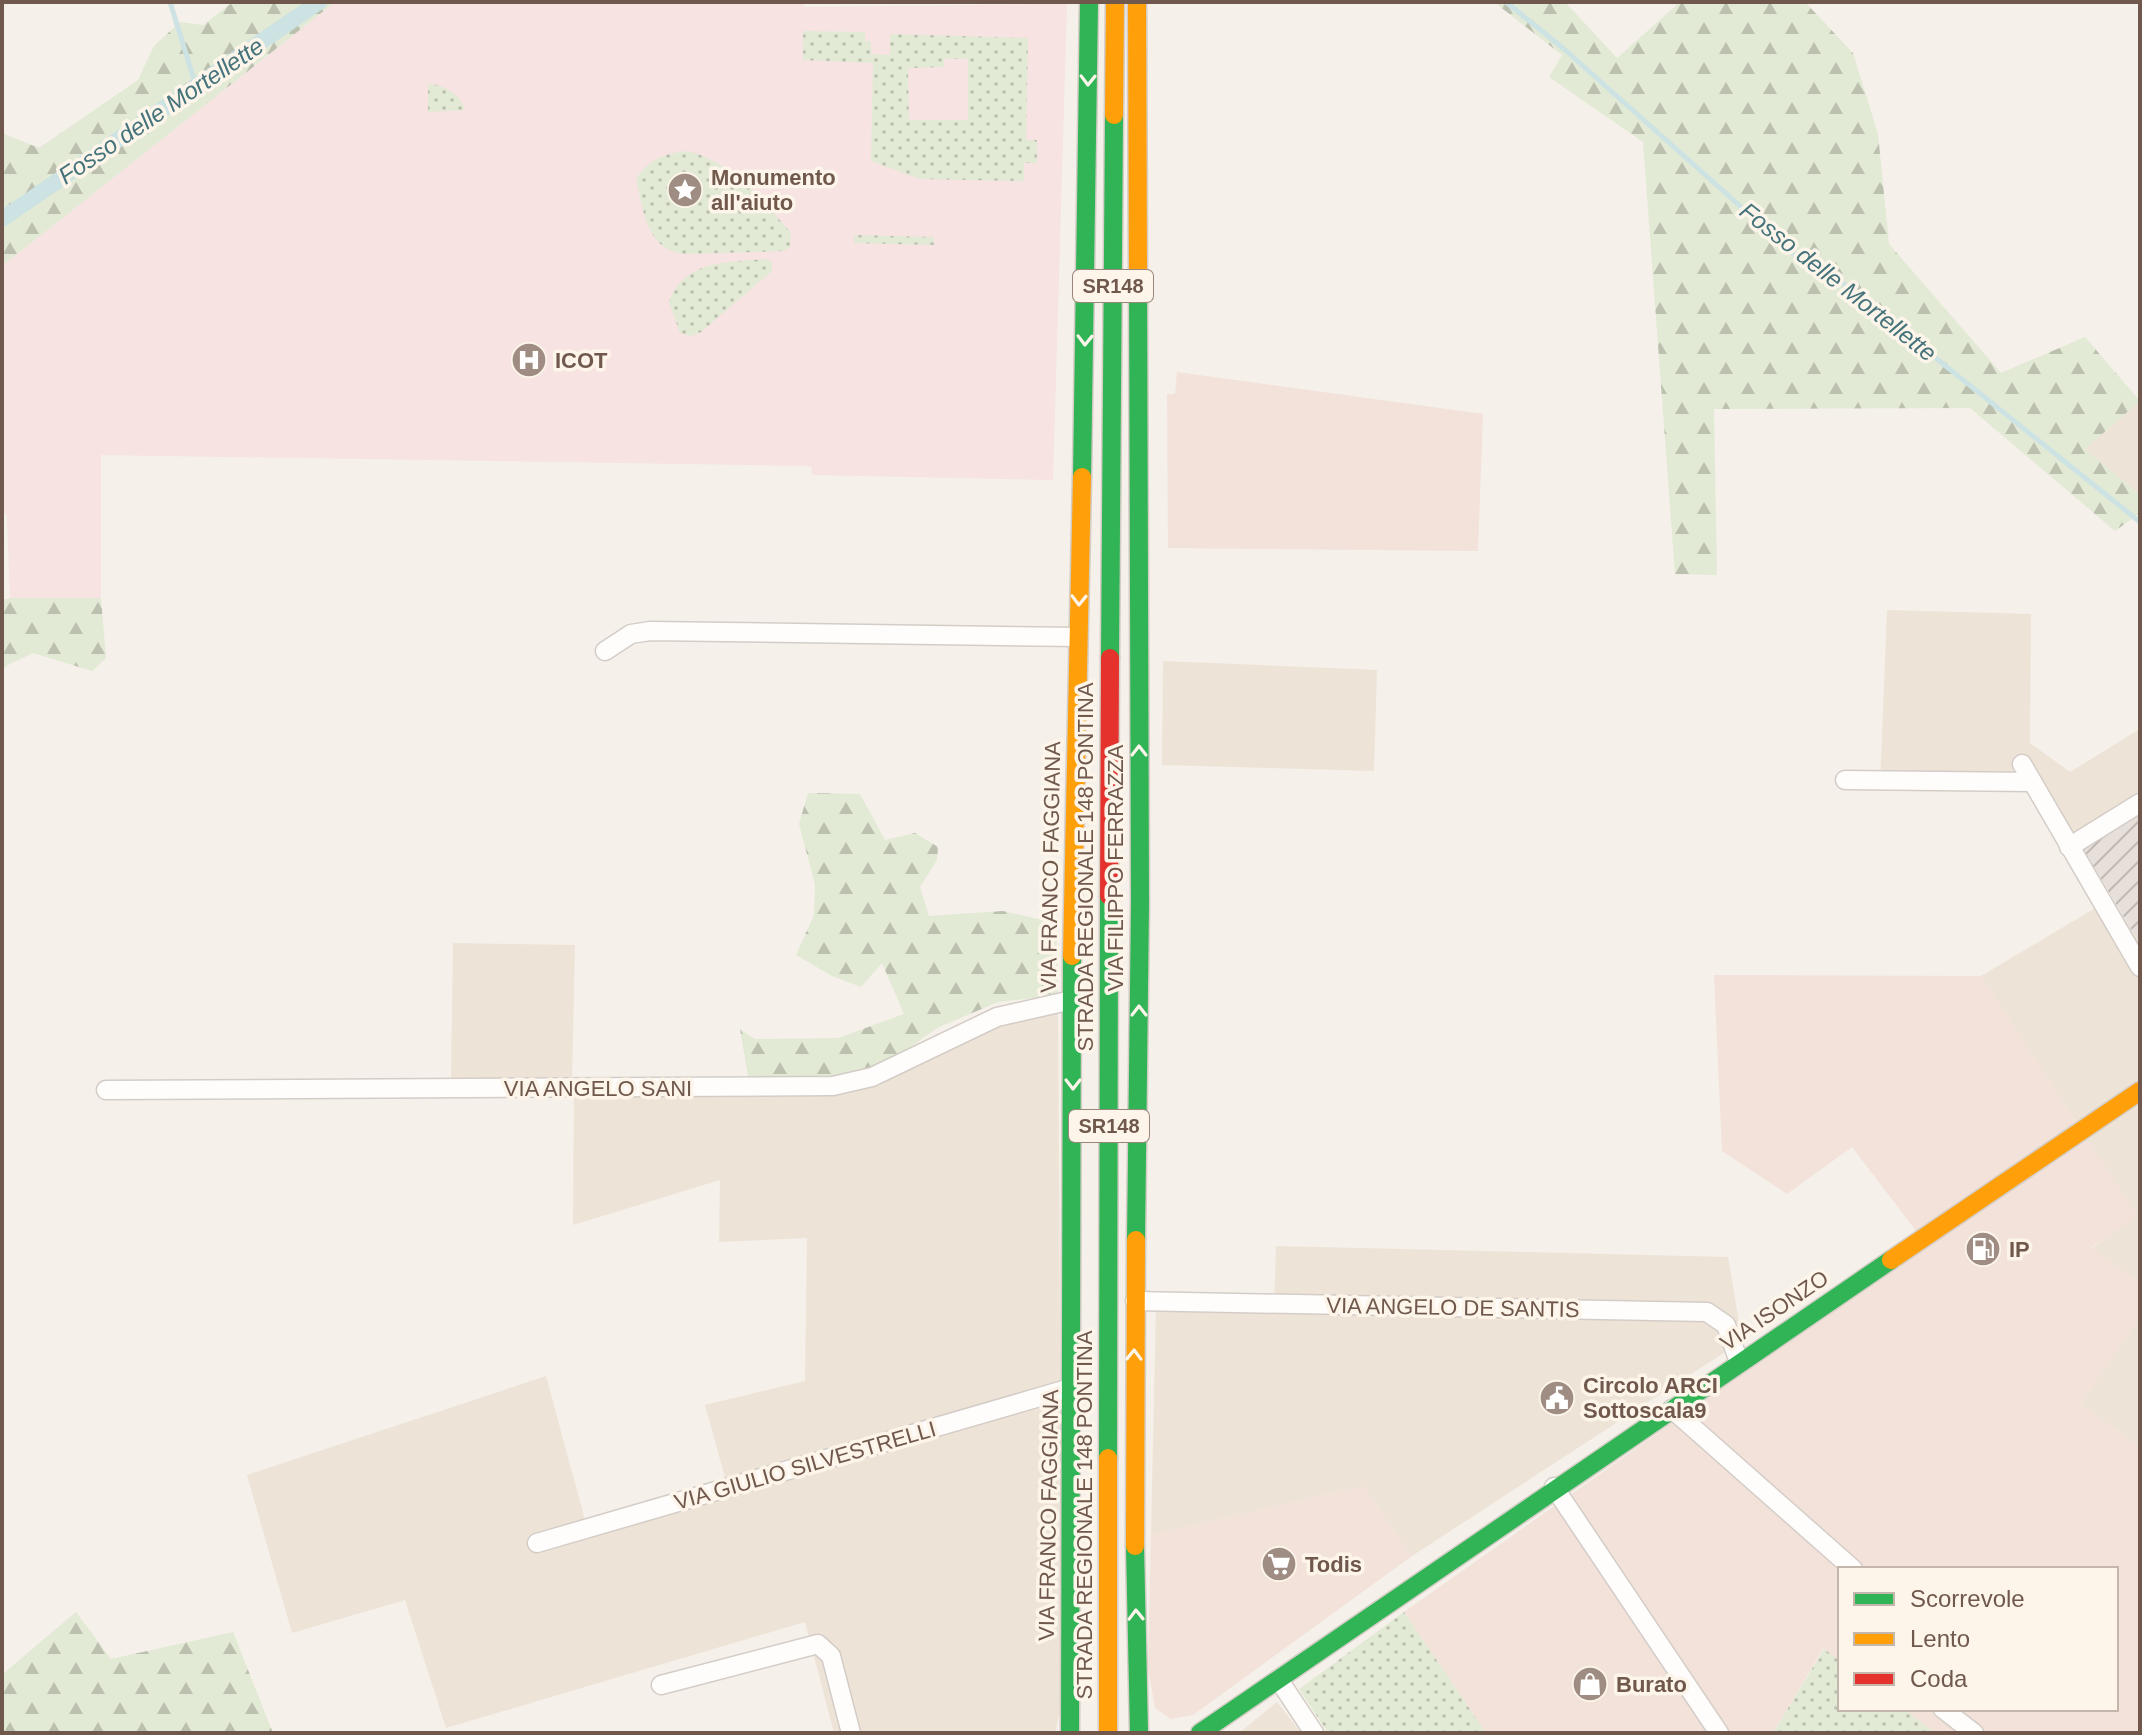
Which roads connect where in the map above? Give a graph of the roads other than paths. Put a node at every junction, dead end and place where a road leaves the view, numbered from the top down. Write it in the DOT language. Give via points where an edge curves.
graph roads {
  1 [pos="1089,2"];
  2 [pos="1115,2"];
  3 [pos="1137,2"];
  4 [pos="1078,637"];
  5 [pos="605,651"];
  6 [pos="2022,764"];
  7 [pos="1845,780"];
  8 [pos="2032,782"];
  9 [pos="2140,803"];
  10 [pos="2069,847"];
  11 [pos="2140,967"];
  12 [pos="1072,1000"];
  13 [pos="106,1090"];
  14 [pos="2140,1091"];
  15 [pos="1135,1301"];
  16 [pos="1739,1362"];
  17 [pos="1074,1387"];
  18 [pos="1672,1409"];
  19 [pos="1554,1487"];
  20 [pos="537,1543"];
  21 [pos="1851,1567"];
  22 [pos="1279,1680"];
  23 [pos="661,1685"];
  24 [pos="1946,1711"];
  25 [pos="1147,1731"];
  26 [pos="1198,1732"];
  27 [pos="851,1733"];
  28 [pos="1068,1733"];
  29 [pos="1108,1733"];
  30 [pos="1227,1733"];
  31 [pos="1314,1733"];
  32 [pos="1719,1733"];
  33 [pos="1974,1733"];
  1 -- 4 [label="street, VIA FRANCO FAGGIANA, one-way"];
  2 -- 29 [label="street, STRADA REGIONALE 148 PONTINA / SR148"];
  15 -- 3 [label="street, VIA FILIPPO FERRAZZA, one-way" via="1140,904"];
  4 -- 5 [label="street" via="650,631 631,634"];
  4 -- 12 [label="street, VIA FRANCO FAGGIANA"];
  6 -- 8 [label="street"];
  7 -- 8 [label="street"];
  8 -- 10 [label="street"];
  9 -- 10 [label="street"];
  10 -- 11 [label="street"];
  12 -- 13 [label="street, VIA ANGELO SANI" via="997,1017 872,1077 833,1086"];
  12 -- 17 [label="street, VIA FRANCO FAGGIANA, one-way"];
  14 -- 16 [label="street, VIA ISONZO"];
  15 -- 16 [label="street, VIA ANGELO DE SANTIS" via="1702,1311 1726,1325"];
  25 -- 15 [label="street, VIA FILIPPO FERRAZZA, one-way" via="1137,1693"];
  16 -- 18 [label="street, VIA ISONZO"];
  17 -- 20 [label="street, VIA GIULIO SILVESTRELLI"];
  17 -- 28 [label="street, VIA FRANCO FAGGIANA"];
  18 -- 19 [label="street, VIA ISONZO"];
  18 -- 21 [label="street"];
  19 -- 22 [label="street, VIA ISONZO"];
  19 -- 32 [label="street"];
  22 -- 26 [label="street"];
  22 -- 30 [label="street"];
  22 -- 31 [label="street"];
  23 -- 27 [label="street" via="818,1644 831,1656"];
  24 -- 33 [label="street"];
}
